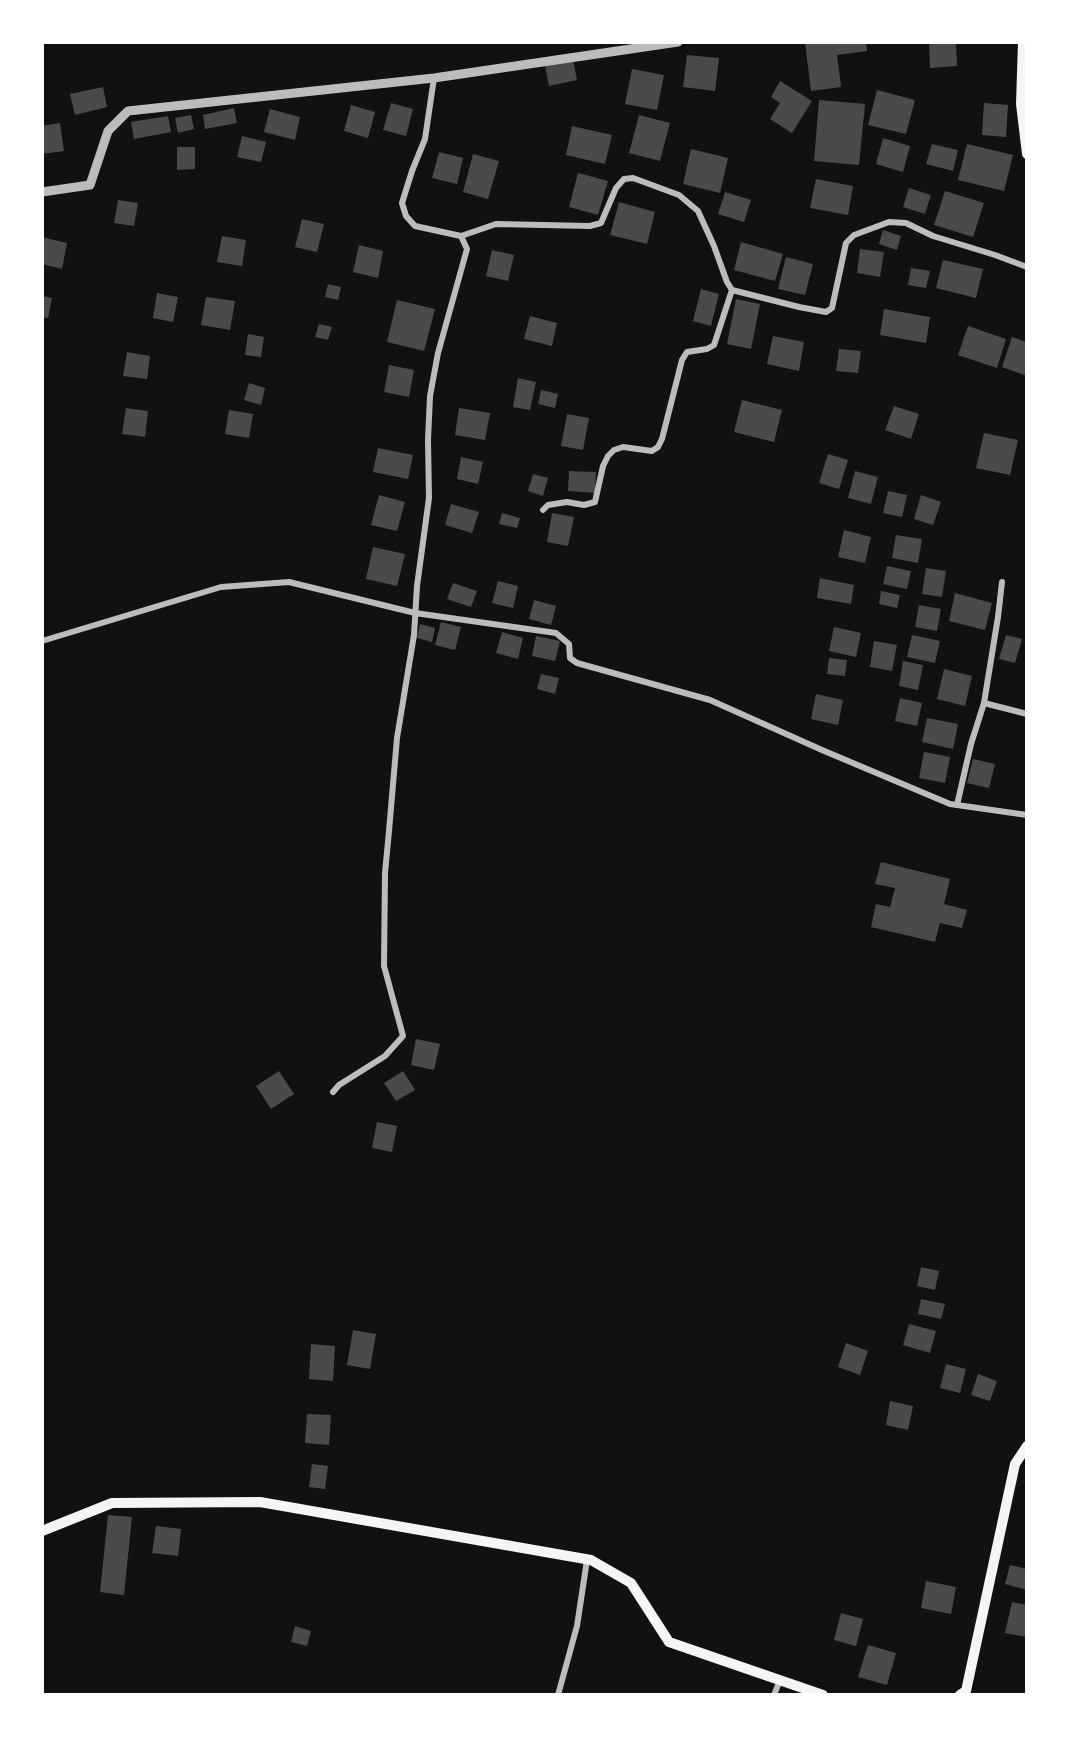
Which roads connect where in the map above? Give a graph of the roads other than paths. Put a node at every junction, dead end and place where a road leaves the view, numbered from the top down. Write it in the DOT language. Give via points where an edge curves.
graph roads {
  1 [pos="678,42"];
  2 [pos="1025,44"];
  3 [pos="434,78"];
  4 [pos="1027,154"];
  5 [pos="42,192"];
  6 [pos="461,236"];
  7 [pos="1027,267"];
  8 [pos="732,290"];
  9 [pos="543,510"];
  10 [pos="1002,582"];
  11 [pos="415,613"];
  12 [pos="42,641"];
  13 [pos="984,704"];
  14 [pos="1027,714"];
  15 [pos="957,805"];
  16 [pos="1027,815"];
  17 [pos="333,1092"];
  18 [pos="1027,1446"];
  19 [pos="42,1531"];
  20 [pos="587,1560"];
  21 [pos="780,1680"];
  22 [pos="558,1695"];
  23 [pos="774,1695"];
  24 [pos="823,1695"];
  25 [pos="960,1695"];
  1 -- 3 [label="street"];
  2 -- 4 [label="main road" via="1021,104"];
  3 -- 5 [label="street" via="128,111 108,131 90,185"];
  3 -- 6 [label="street" via="425,139 402,202 406,216 415,226"];
  6 -- 8 [label="street" via="496,224 601,223 616,188 624,179 633,178 679,195 698,211"];
  6 -- 11 [label="street" via="467,249 430,396 429,498"];
  7 -- 8 [label="street" via="906,223 890,222 854,235 846,243 834,303 826,312"];
  8 -- 9 [label="street" via="714,345 687,352 682,360 658,447 652,451 623,447 614,450 603,466 595,502 567,502 548,505"];
  10 -- 13 [label="street"];
  11 -- 12 [label="street" via="289,582 221,587"];
  11 -- 15 [label="street" via="556,633 569,644 570,658 576,663 710,700"];
  11 -- 17 [label="street" via="397,738 386,873 384,966 403,1036 385,1056"];
  13 -- 14 [label="street"];
  13 -- 15 [label="street"];
  15 -- 16 [label="street"];
  18 -- 25 [label="main road" via="1015,1464 966,1690"];
  19 -- 20 [label="main road" via="112,1503 260,1502"];
  20 -- 21 [label="main road" via="631,1583 669,1642"];
  20 -- 22 [label="street" via="577,1626"];
  21 -- 23 [label="street"];
  21 -- 24 [label="main road"];
}
